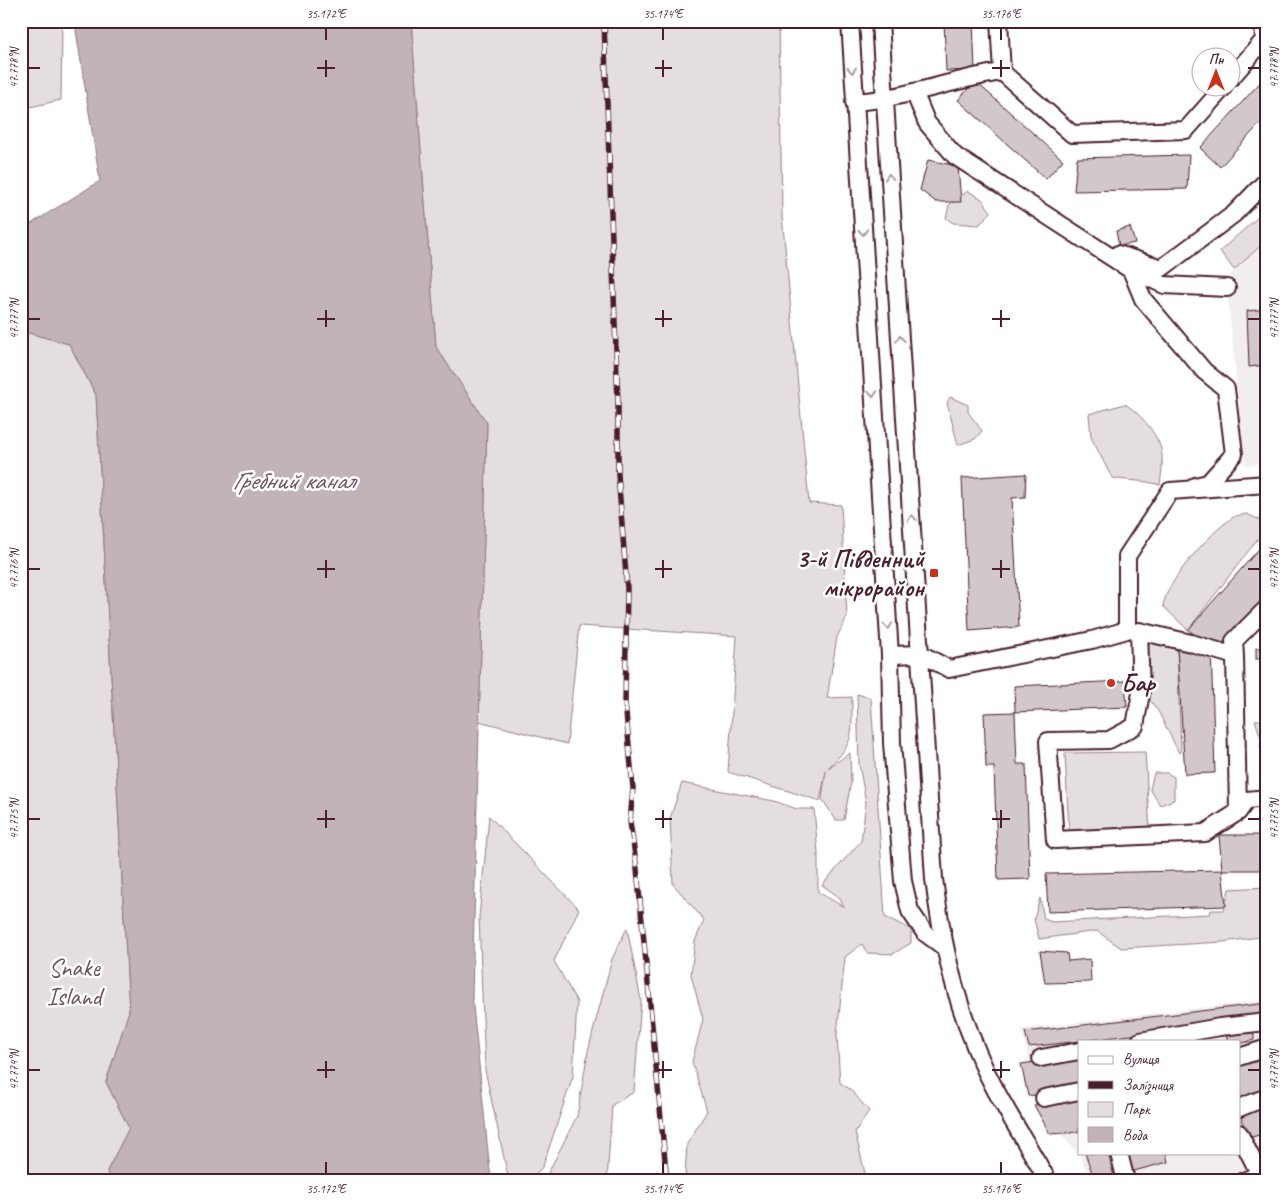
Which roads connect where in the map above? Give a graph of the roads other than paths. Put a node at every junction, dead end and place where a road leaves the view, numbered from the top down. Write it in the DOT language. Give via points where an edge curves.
graph roads {
  1 [pos="850,21"];
  2 [pos="880,21"];
  3 [pos="999,21"];
  4 [pos="1263,21"];
  5 [pos="1240,68"];
  6 [pos="1002,72"];
  7 [pos="914,92"];
  8 [pos="1214,98"];
  9 [pos="883,100"];
  10 [pos="854,102"];
  11 [pos="1267,180"];
  12 [pos="1096,248"];
  13 [pos="1131,270"];
  14 [pos="1227,288"];
  15 [pos="1267,484"];
  16 [pos="1170,491"];
  17 [pos="1267,608"];
  18 [pos="1133,631"];
  19 [pos="921,654"];
  20 [pos="890,655"];
  21 [pos="1235,656"];
  22 [pos="1267,798"];
  23 [pos="1238,812"];
  24 [pos="944,947"];
  25 [pos="1267,1022"];
  26 [pos="1220,1034"];
  27 [pos="1151,1040"];
  28 [pos="1267,1048"];
  29 [pos="1078,1051"];
  30 [pos="1240,1057"];
  31 [pos="1042,1058"];
  32 [pos="1078,1092"];
  33 [pos="1267,1097"];
  34 [pos="1044,1098"];
  35 [pos="1240,1108"];
  36 [pos="1240,1135"];
  37 [pos="1119,1154"];
  38 [pos="1263,1176"];
  39 [pos="1048,1181"];
  40 [pos="1126,1181"];
  41 [pos="1243,1181"];
  1 -- 10 [label="street, one-way"];
  2 -- 9 [label="street"];
  3 -- 6 [label="street"];
  4 -- 5 [label="street" via="1264,40"];
  6 -- 7 [label="street"];
  6 -- 8 [label="street" via="1072,134 1186,130"];
  7 -- 9 [label="street"];
  7 -- 12 [label="street" via="927,123 955,156"];
  9 -- 10 [label="street"];
  19 -- 9 [label="street, one-way"];
  10 -- 20 [label="street, one-way"];
  11 -- 12 [label="street" via="1234,214 1162,268"];
  12 -- 13 [label="street"];
  13 -- 14 [label="street" via="1164,285"];
  13 -- 16 [label="street" via="1142,299 1204,371 1226,389 1234,454 1208,483"];
  15 -- 16 [label="street"];
  16 -- 18 [label="street" via="1127,556"];
  17 -- 21 [label="street" via="1234,641"];
  18 -- 19 [label="street" via="949,669"];
  18 -- 21 [label="street"];
  18 -- 23 [label="street" via="1141,693 1135,726 1109,740 1048,741 1055,840 1205,833"];
  19 -- 20 [label="street"];
  19 -- 24 [label="street" via="934,879"];
  20 -- 24 [label="street" via="892,743 903,881 910,911 925,933"];
  21 -- 23 [label="street"];
  22 -- 23 [label="street" via="1247,800"];
  24 -- 39 [label="street" via="948,968 978,1051 996,1090"];
  25 -- 26 [label="street"];
  26 -- 27 [label="street"];
  28 -- 30 [label="street"];
  29 -- 31 [label="street"];
  32 -- 34 [label="street"];
  33 -- 35 [label="street"];
  36 -- 38 [label="street"];
  37 -- 40 [label="street"];
  38 -- 41 [label="street"];
}
